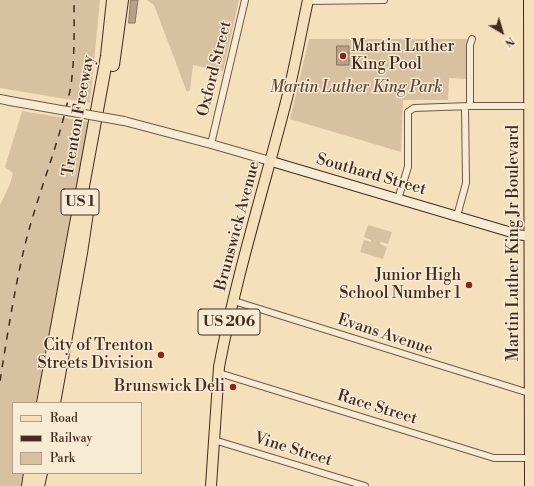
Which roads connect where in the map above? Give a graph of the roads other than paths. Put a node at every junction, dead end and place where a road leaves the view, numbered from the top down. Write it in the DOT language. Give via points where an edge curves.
graph roads {
  1 [pos="112,0"];
  2 [pos="122,0"];
  3 [pos="245,0"];
  4 [pos="384,0"];
  5 [pos="529,0"];
  6 [pos="307,1"];
  7 [pos="472,39"];
  8 [pos="0,100"];
  9 [pos="468,106"];
  10 [pos="532,106"];
  11 [pos="210,144"];
  12 [pos="270,162"];
  13 [pos="532,170"];
  14 [pos="398,199"];
  15 [pos="457,216"];
  16 [pos="532,236"];
  17 [pos="234,301"];
  18 [pos="532,366"];
  19 [pos="219,373"];
  20 [pos="529,393"];
  21 [pos="43,402"];
  22 [pos="54,402"];
  23 [pos="532,431"];
  24 [pos="214,440"];
  25 [pos="529,458"];
  26 [pos="30,474"];
  27 [pos="41,474"];
  28 [pos="28,486"];
  29 [pos="38,486"];
  30 [pos="212,486"];
  31 [pos="365,486"];
  32 [pos="530,486"];
  1 -- 21 [label="highway, Trenton Freeway / US 1" via="107,56"];
  2 -- 22 [label="highway, Trenton Freeway / US 1" via="116,49"];
  3 -- 11 [label="street, Oxford Street"];
  4 -- 6 [label="street"];
  5 -- 10 [label="main road, Martin Luther King Jr Boulevard"];
  6 -- 12 [label="main road, Brunswick Avenue / US 206"];
  7 -- 9 [label="street"];
  8 -- 11 [label="street, Southard Street, bridge" via="124,121"];
  9 -- 10 [label="street"];
  9 -- 14 [label="street" via="409,110 408,167"];
  9 -- 15 [label="street" via="466,183"];
  10 -- 13 [label="main road, Martin Luther King Jr Boulevard"];
  11 -- 12 [label="street, Southard Street"];
  12 -- 14 [label="main road, Southard Street"];
  12 -- 17 [label="main road, Brunswick Avenue / US 206"];
  13 -- 16 [label="main road, Martin Luther King Jr Boulevard"];
  14 -- 15 [label="main road, Southard Street"];
  15 -- 16 [label="main road, Southard Street" via="520,235"];
  16 -- 18 [label="main road, Martin Luther King Jr Boulevard"];
  17 -- 19 [label="main road, Brunswick Avenue / US 206"];
  17 -- 20 [label="street, Evans Avenue"];
  18 -- 20 [label="main road, Martin Luther King Jr Boulevard"];
  19 -- 24 [label="main road, Brunswick Avenue / US 206"];
  19 -- 25 [label="street, Race Street" via="494,458"];
  20 -- 23 [label="main road, Martin Luther King Jr Boulevard"];
  23 -- 25 [label="main road, Martin Luther King Jr Boulevard"];
  24 -- 30 [label="main road, Brunswick Avenue / US 206"];
  24 -- 31 [label="street, Vine Street"];
  25 -- 32 [label="main road, Martin Luther King Jr Boulevard"];
  26 -- 28 [label="highway"];
  27 -- 29 [label="highway"];
}
